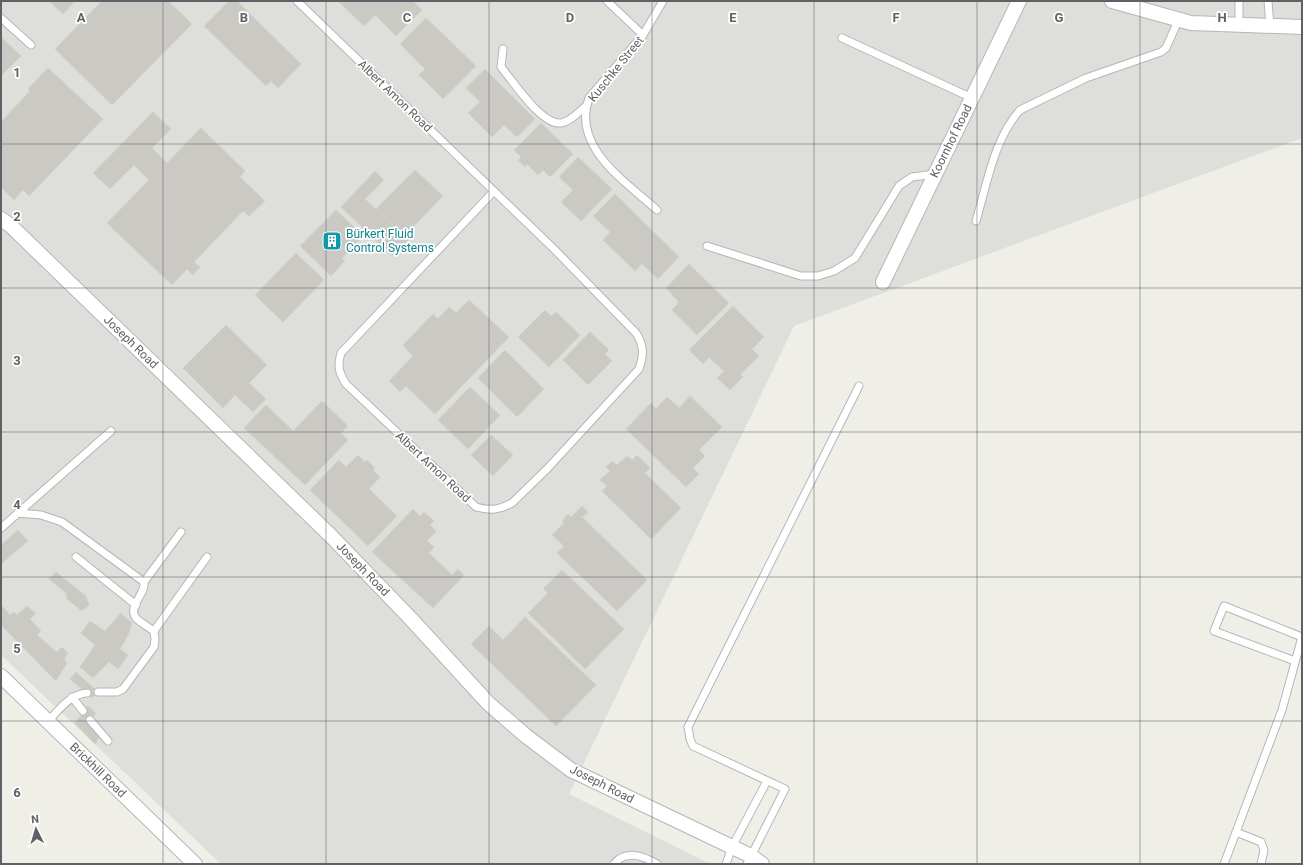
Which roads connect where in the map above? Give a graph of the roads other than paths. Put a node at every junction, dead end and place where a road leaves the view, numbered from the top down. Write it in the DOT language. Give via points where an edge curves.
graph roads {
  1 [pos="296,1"];
  2 [pos="607,1"];
  3 [pos="663,1"];
  4 [pos="1019,1"];
  5 [pos="1112,1"];
  6 [pos="1239,1"];
  7 [pos="1268,1"];
  8 [pos="1,18"];
  9 [pos="1178,21"];
  10 [pos="1239,26"];
  11 [pos="1270,26"];
  12 [pos="1302,27"];
  13 [pos="643,35"];
  14 [pos="842,38"];
  15 [pos="31,45"];
  16 [pos="503,49"];
  17 [pos="972,98"];
  18 [pos="587,105"];
  19 [pos="935,174"];
  20 [pos="494,191"];
  21 [pos="657,210"];
  22 [pos="1,220"];
  23 [pos="976,221"];
  24 [pos="707,246"];
  25 [pos="883,282"];
  26 [pos="859,386"];
  27 [pos="111,431"];
  28 [pos="18,513"];
  29 [pos="1,528"];
  30 [pos="180,532"];
  31 [pos="76,557"];
  32 [pos="207,557"];
  33 [pos="144,582"];
  34 [pos="136,605"];
  35 [pos="154,631"];
  36 [pos="1296,661"];
  37 [pos="1,676"];
  38 [pos="98,692"];
  39 [pos="87,693"];
  40 [pos="72,697"];
  41 [pos="83,712"];
  42 [pos="90,720"];
  43 [pos="48,721"];
  44 [pos="108,741"];
  45 [pos="766,780"];
  46 [pos="1236,832"];
  47 [pos="732,847"];
  48 [pos="753,861"];
  49 [pos="195,864"];
  50 [pos="614,864"];
  51 [pos="657,864"];
  52 [pos="726,864"];
  53 [pos="1224,864"];
  54 [pos="1260,864"];
  1 -- 20 [label="lane, Albert Amon Road"];
  2 -- 13 [label="lane"];
  3 -- 13 [label="lane, Kuschke Street"];
  4 -- 17 [label="street, Koornhof Road"];
  5 -- 9 [label="street"];
  6 -- 10 [label="lane"];
  7 -- 11 [label="lane"];
  8 -- 15 [label="lane"];
  9 -- 10 [label="street"];
  9 -- 23 [label="lane" via="1166,48 1161,52 1086,78 1020,110 1013,117 999,145"];
  10 -- 11 [label="street"];
  11 -- 12 [label="street"];
  13 -- 18 [label="lane, Kuschke Street" via="589,98"];
  14 -- 17 [label="lane"];
  16 -- 18 [label="lane" via="501,67 542,115 562,123"];
  17 -- 19 [label="street, Koornhof Road"];
  18 -- 21 [label="lane, Kuschke Street" via="586,126 598,154"];
  19 -- 24 [label="lane" via="912,177 899,186 855,258 834,271 818,276 801,276"];
  19 -- 25 [label="street, Koornhof Road"];
  20 -- 20 [label="lane, Albert Amon Road" via="554,248 636,333 641,341 643,355 639,369 547,469 512,503 500,509 486,510 476,507 346,384 340,375 338,363 341,353 366,325"];
  22 -- 47 [label="street, Joseph Road" via="12,226 332,538 488,703 526,736 571,770"];
  26 -- 45 [label="lane" via="688,727 693,746"];
  27 -- 28 [label="lane"];
  28 -- 29 [label="lane"];
  28 -- 33 [label="lane" via="41,515 62,522"];
  30 -- 33 [label="lane"];
  31 -- 34 [label="lane"];
  32 -- 35 [label="lane"];
  33 -- 34 [label="lane" via="145,588"];
  34 -- 35 [label="lane" via="133,609 136,618"];
  35 -- 38 [label="lane" via="154,647 123,689 117,692"];
  36 -- 36 [label="lane" via="1302,637 1224,606 1214,631"];
  36 -- 46 [label="lane" via="1282,710"];
  37 -- 43 [label="street, Brickhill Road"];
  39 -- 40 [label="lane" via="79,693"];
  40 -- 41 [label="lane"];
  40 -- 43 [label="lane"];
  42 -- 44 [label="lane"];
  43 -- 49 [label="street, Brickhill Road"];
  45 -- 47 [label="lane"];
  45 -- 48 [label="lane" via="786,789"];
  46 -- 53 [label="lane"];
  46 -- 54 [label="lane" via="1261,842 1264,850"];
  47 -- 48 [label="street, Joseph Road"];
  47 -- 52 [label="lane"];
  50 -- 51 [label="lane" via="618,859 633,855"];
}
